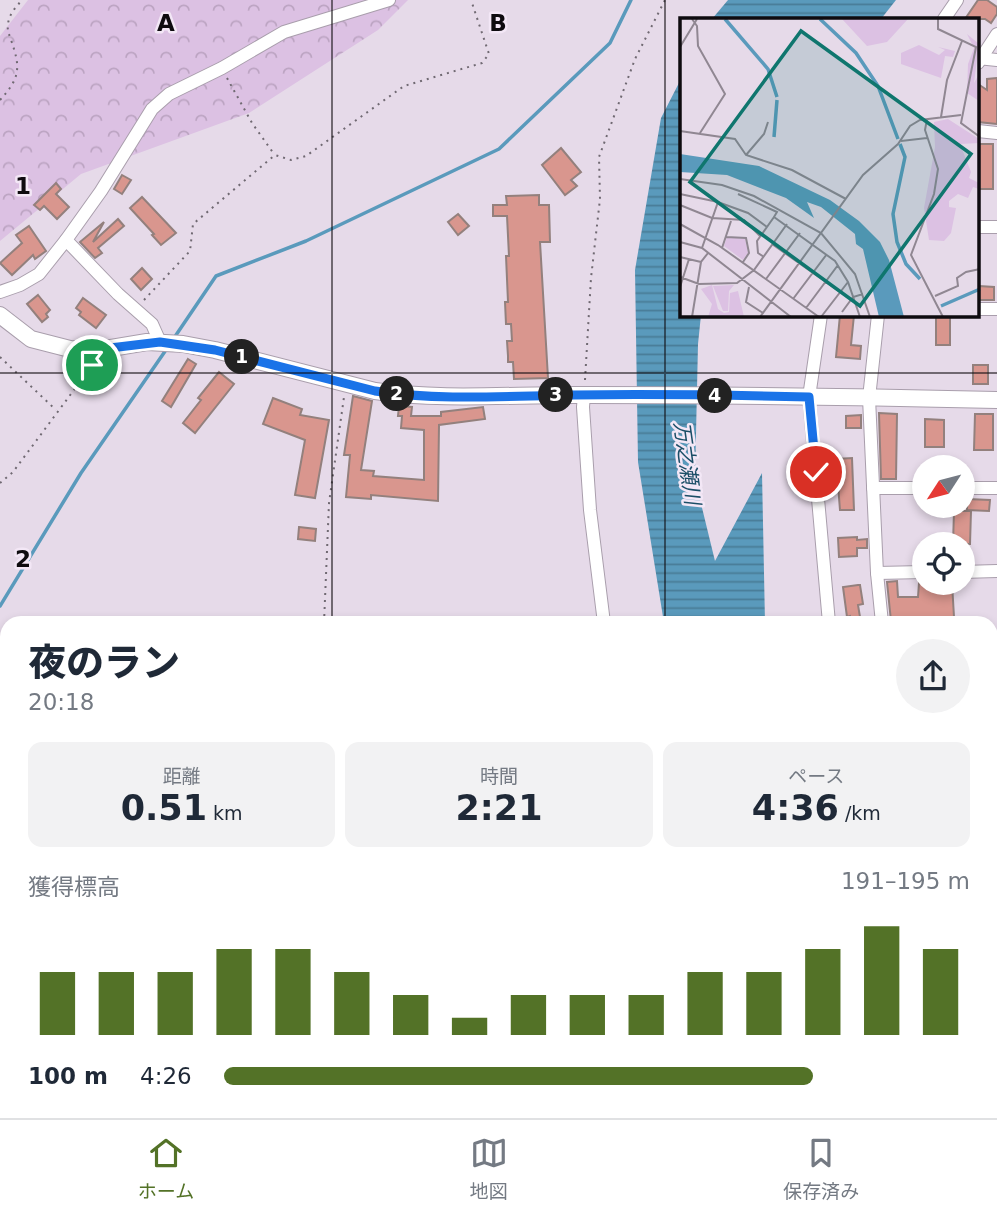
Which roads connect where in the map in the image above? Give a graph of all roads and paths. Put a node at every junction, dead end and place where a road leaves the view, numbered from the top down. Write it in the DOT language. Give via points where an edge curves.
graph roads {
  1 [pos="22,0"];
  2 [pos="389,0"];
  3 [pos="471,0"];
  4 [pos="665,0"];
  5 [pos="957,0"];
  6 [pos="945,18"];
  7 [pos="997,34"];
  8 [pos="979,59"];
  9 [pos="979,60"];
  10 [pos="997,60"];
  11 [pos="222,68"];
  12 [pos="0,100"];
  13 [pos="979,131"];
  14 [pos="997,133"];
  15 [pos="275,155"];
  16 [pos="979,227"];
  17 [pos="997,227"];
  18 [pos="66,240"];
  19 [pos="0,292"];
  20 [pos="136,309"];
  21 [pos="979,309"];
  22 [pos="997,309"];
  23 [pos="0,315"];
  24 [pos="821,317"];
  25 [pos="878,317"];
  26 [pos="160,342"];
  27 [pos="110,348"];
  28 [pos="0,357"];
  29 [pos="346,383"];
  30 [pos="586,395"];
  31 [pos="805,397"];
  32 [pos="869,398"];
  33 [pos="997,400"];
  34 [pos="57,411"];
  35 [pos="0,483"];
  36 [pos="873,488"];
  37 [pos="912,488"];
  38 [pos="975,488"];
  39 [pos="997,488"];
  40 [pos="997,571"];
  41 [pos="912,572"];
  42 [pos="975,572"];
  43 [pos="877,573"];
  44 [pos="324,616"];
  45 [pos="603,616"];
  46 [pos="829,616"];
  47 [pos="881,616"];
  1 -- 12 [label="path" via="11,14 7,30 17,58 17,76"];
  2 -- 11 [label="street" via="285,32"];
  3 -- 15 [label="path" via="489,54 482,63 404,86 306,156 291,160"];
  4 -- 30 [label="path" via="635,59 599,157"];
  5 -- 6 [label="street"];
  7 -- 8 [label="street"];
  9 -- 10 [label="street"];
  11 -- 15 [label="path"];
  11 -- 18 [label="street" via="169,94 152,109"];
  13 -- 14 [label="street"];
  15 -- 20 [label="path" via="193,223 190,251"];
  16 -- 17 [label="street"];
  18 -- 19 [label="street" via="39,274"];
  18 -- 20 [label="street"];
  20 -- 26 [label="street" via="152,324"];
  21 -- 22 [label="street"];
  23 -- 27 [label="street" via="45,344 83,350"];
  24 -- 31 [label="street"];
  25 -- 32 [label="street"];
  26 -- 27 [label="street"];
  26 -- 29 [label="street" via="199,346"];
  27 -- 34 [label="path"];
  28 -- 34 [label="path"];
  29 -- 30 [label="street" via="428,397"];
  29 -- 44 [label="path" via="329,503"];
  30 -- 31 [label="street"];
  30 -- 45 [label="street" via="590,510"];
  31 -- 32 [label="street"];
  31 -- 46 [label="street"];
  32 -- 33 [label="street"];
  32 -- 36 [label="street"];
  34 -- 35 [label="path"];
  36 -- 37 [label="street"];
  36 -- 43 [label="street"];
  38 -- 39 [label="street"];
  40 -- 42 [label="street"];
  41 -- 43 [label="street"];
  43 -- 47 [label="street"];
}
